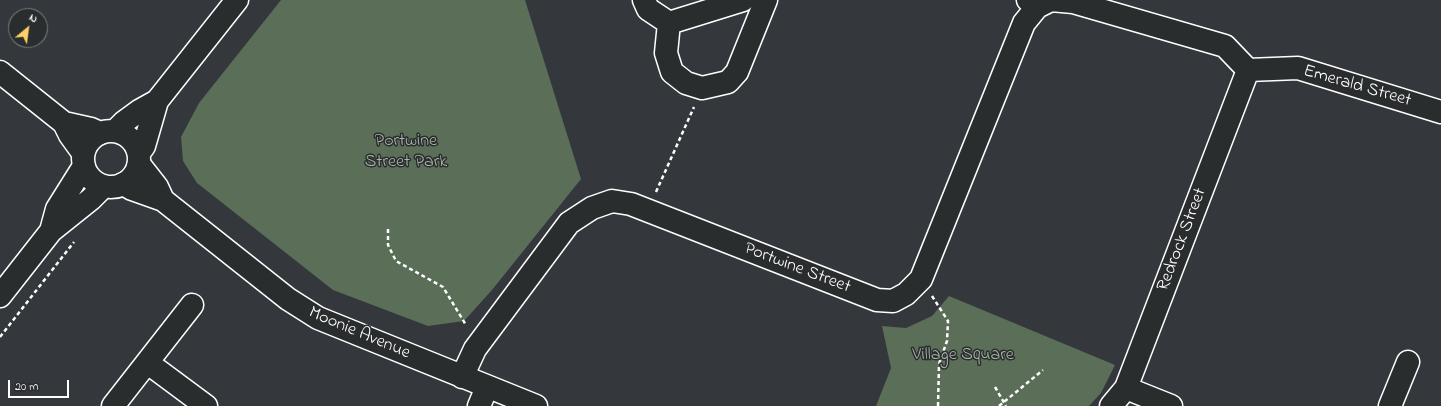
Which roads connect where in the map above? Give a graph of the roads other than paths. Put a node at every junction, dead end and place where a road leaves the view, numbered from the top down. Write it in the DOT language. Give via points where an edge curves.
graph roads {
  1 [pos="237,0"];
  2 [pos="644,0"];
  3 [pos="743,0"];
  4 [pos="766,0"];
  5 [pos="1032,4"];
  6 [pos="669,23"];
  7 [pos="1248,70"];
  8 [pos="0,72"];
  9 [pos="157,101"];
  10 [pos="1441,112"];
  11 [pos="64,124"];
  12 [pos="108,132"];
  13 [pos="84,159"];
  14 [pos="139,159"];
  15 [pos="113,185"];
  16 [pos="163,200"];
  17 [pos="51,231"];
  18 [pos="0,296"];
  19 [pos="192,305"];
  20 [pos="1408,362"];
  21 [pos="148,363"];
  22 [pos="462,377"];
  23 [pos="1126,388"];
  24 [pos="483,396"];
  25 [pos="113,406"];
  26 [pos="206,406"];
  27 [pos="536,406"];
  28 [pos="1111,406"];
  29 [pos="1171,406"];
  30 [pos="1390,406"];
  1 -- 9 [label="street"];
  2 -- 6 [label="street" via="648,9"];
  3 -- 6 [label="street"];
  4 -- 6 [label="street" via="737,72 728,82 702,88 686,83 672,72 666,53"];
  5 -- 7 [label="street" via="1051,0 1073,2 1224,46"];
  5 -- 22 [label="street, Portwine Street" via="921,279 906,294 893,301 877,300 631,204 612,201 592,208 570,223 475,349"];
  7 -- 10 [label="street, Emerald Street" via="1298,68"];
  7 -- 23 [label="street, Redrock Street"];
  8 -- 11 [label="street"];
  9 -- 12 [label="street"];
  9 -- 14 [label="street"];
  11 -- 12 [label="street"];
  11 -- 13 [label="street"];
  12 -- 13 [label="street" via="92,138"];
  12 -- 14 [label="street" via="131,138"];
  13 -- 15 [label="street" via="88,175 95,182"];
  13 -- 17 [label="street" via="57,209"];
  14 -- 15 [label="street" via="136,172 130,180"];
  14 -- 16 [label="street, Moonie Avenue"];
  15 -- 16 [label="street, Moonie Avenue"];
  15 -- 17 [label="street" via="92,198"];
  16 -- 22 [label="street, Moonie Avenue" via="301,309 333,325"];
  17 -- 18 [label="street"];
  19 -- 21 [label="street"];
  20 -- 30 [label="street"];
  21 -- 25 [label="street"];
  21 -- 26 [label="street"];
  22 -- 24 [label="street, Moonie Avenue"];
  23 -- 28 [label="street, Redrock Street"];
  23 -- 29 [label="street"];
  24 -- 27 [label="street, Moonie Avenue"];
}
